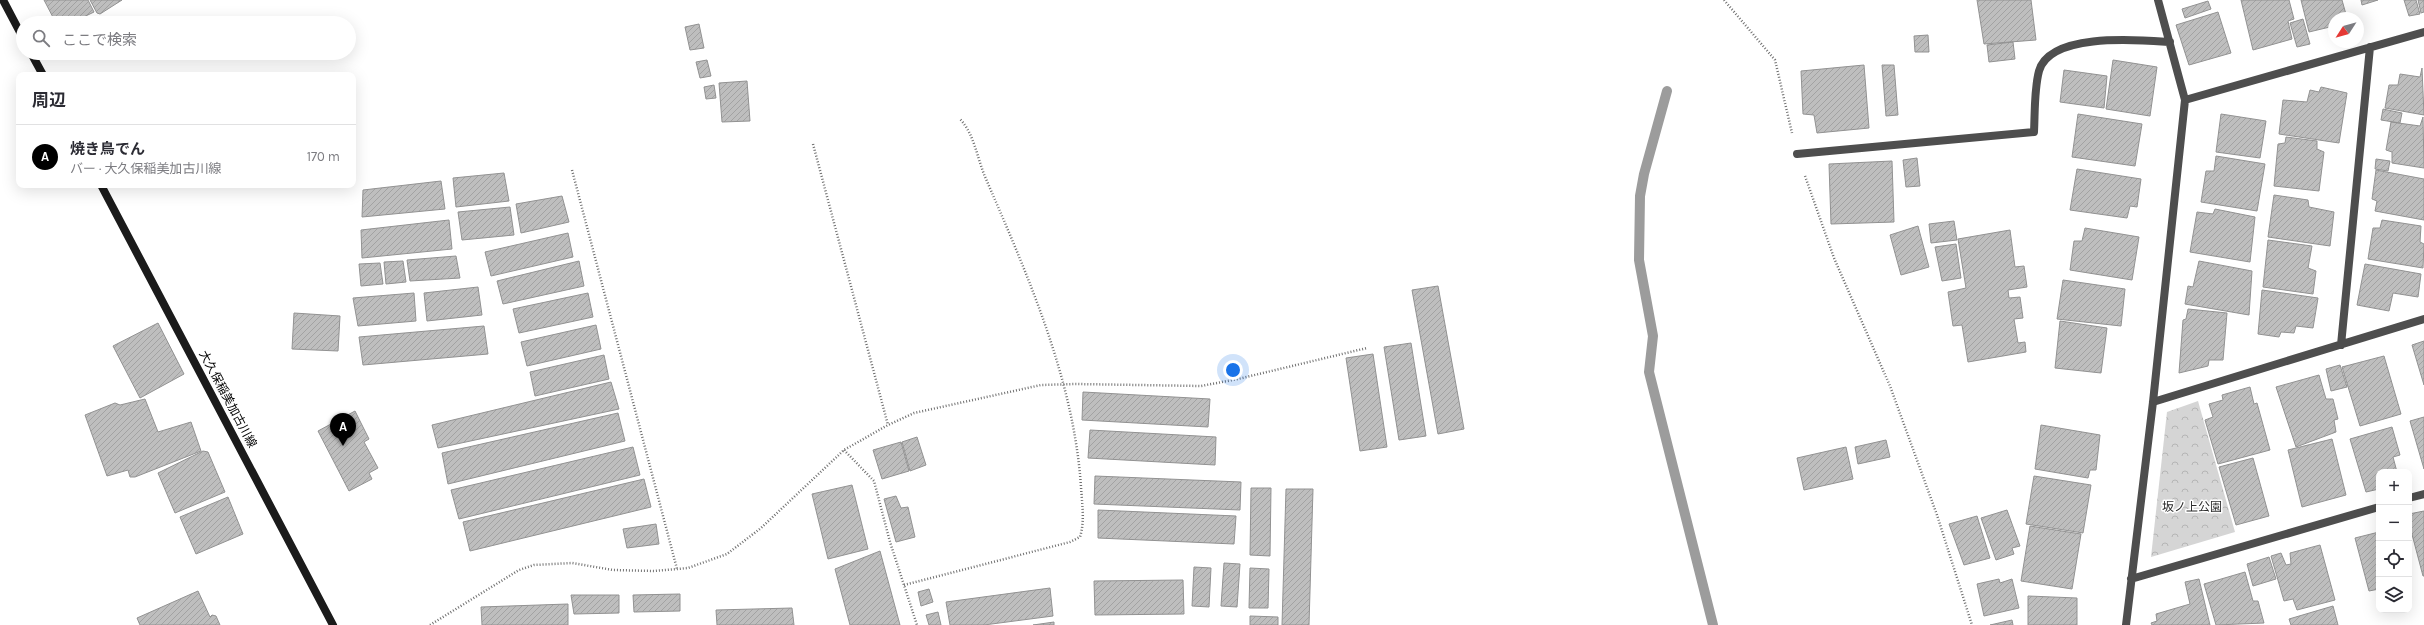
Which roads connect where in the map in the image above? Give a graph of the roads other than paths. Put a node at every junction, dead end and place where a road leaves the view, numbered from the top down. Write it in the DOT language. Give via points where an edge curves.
graph roads {
  1 [pos="3,0"];
  2 [pos="2158,0"];
  3 [pos="16,25"];
  4 [pos="2424,32"];
  5 [pos="2170,42"];
  6 [pos="2370,47"];
  7 [pos="35,60"];
  8 [pos="41,72"];
  9 [pos="2185,100"];
  10 [pos="1796,154"];
  11 [pos="103,188"];
  12 [pos="2424,319"];
  13 [pos="2341,345"];
  14 [pos="2153,402"];
  15 [pos="2424,494"];
  16 [pos="2412,497"];
  17 [pos="2376,508"];
  18 [pos="2131,579"];
  19 [pos="333,625"];
  20 [pos="2126,625"];
  1 -- 3 [label="main road"];
  2 -- 5 [label="street"];
  4 -- 6 [label="street"];
  5 -- 9 [label="street"];
  5 -- 10 [label="street" via="2105,39 2069,47 2049,55 2040,70 2034,132"];
  6 -- 9 [label="street"];
  6 -- 13 [label="street"];
  7 -- 8 [label="main road"];
  9 -- 14 [label="street"];
  11 -- 19 [label="main road, 大久保稲美加古川線"];
  12 -- 13 [label="street"];
  13 -- 14 [label="street"];
  14 -- 18 [label="street"];
  15 -- 16 [label="street"];
  17 -- 18 [label="street"];
  18 -- 20 [label="street"];
}
